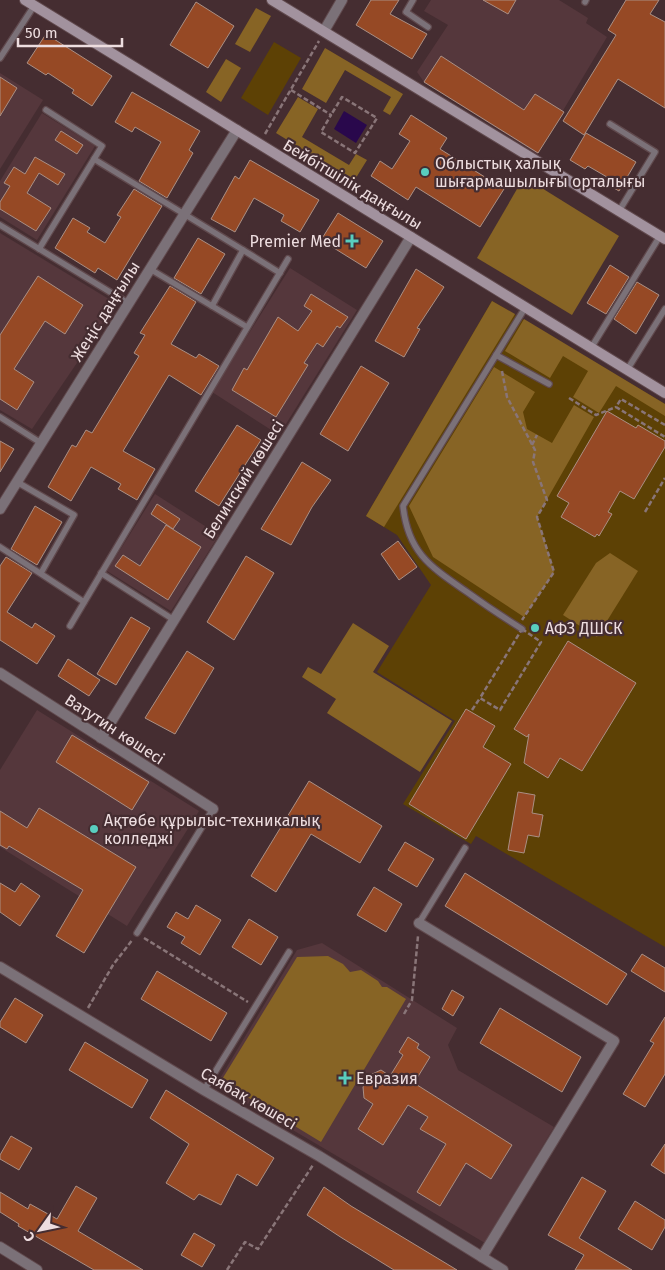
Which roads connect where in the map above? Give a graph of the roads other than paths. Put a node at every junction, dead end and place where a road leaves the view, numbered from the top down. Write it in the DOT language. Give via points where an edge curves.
graph roads {
  1 [pos="273,0"];
  2 [pos="342,0"];
  3 [pos="413,0"];
  4 [pos="30,3"];
  5 [pos="428,26"];
  6 [pos="324,31"];
  7 [pos="0,58"];
  8 [pos="46,110"];
  9 [pos="610,124"];
  10 [pos="237,130"];
  11 [pos="94,159"];
  12 [pos="619,211"];
  13 [pos="184,213"];
  14 [pos="0,226"];
  15 [pos="411,237"];
  16 [pos="663,237"];
  17 [pos="39,249"];
  18 [pos="243,250"];
  19 [pos="288,259"];
  20 [pos="150,269"];
  21 [pos="280,273"];
  22 [pos="128,303"];
  23 [pos="212,306"];
  24 [pos="525,308"];
  25 [pos="665,309"];
  26 [pos="248,328"];
  27 [pos="592,348"];
  28 [pos="496,355"];
  29 [pos="627,370"];
  30 [pos="549,384"];
  31 [pos="665,393"];
  32 [pos="0,417"];
  33 [pos="41,443"];
  34 [pos="17,482"];
  35 [pos="0,509"];
  36 [pos="0,547"];
  37 [pos="41,573"];
  38 [pos="101,574"];
  39 [pos="84,602"];
  40 [pos="174,620"];
  41 [pos="70,626"];
  42 [pos="520,628"];
  43 [pos="0,673"];
  44 [pos="101,738"];
  45 [pos="213,809"];
  46 [pos="465,848"];
  47 [pos="419,924"];
  48 [pos="137,933"];
  49 [pos="289,952"];
  50 [pos="0,967"];
  51 [pos="204,1090"];
  52 [pos="0,1247"];
  53 [pos="482,1257"];
  54 [pos="37,1270"];
  55 [pos="504,1270"];
  1 -- 6 [label="main road"];
  2 -- 6 [label="street"];
  3 -- 5 [label="lane" via="406,12"];
  4 -- 7 [label="lane"];
  4 -- 10 [label="main road, Бейбітшілік даңғылы"];
  6 -- 12 [label="main road"];
  8 -- 11 [label="lane" via="102,146"];
  9 -- 12 [label="lane" via="655,152"];
  10 -- 13 [label="street, Жеңіс даңғылы"];
  10 -- 15 [label="main road, Бейбітшілік даңғылы"];
  11 -- 13 [label="lane"];
  11 -- 17 [label="lane"];
  12 -- 16 [label="main road"];
  13 -- 18 [label="lane"];
  13 -- 20 [label="street, Жеңіс даңғылы"];
  14 -- 17 [label="lane"];
  15 -- 24 [label="main road, Бейбітшілік даңғылы"];
  15 -- 40 [label="street, Белинский көшесі"];
  16 -- 27 [label="lane"];
  17 -- 22 [label="lane"];
  18 -- 21 [label="lane"];
  18 -- 23 [label="lane"];
  19 -- 21 [label="lane"];
  20 -- 22 [label="street, Жеңіс даңғылы"];
  20 -- 23 [label="lane"];
  21 -- 26 [label="lane"];
  22 -- 33 [label="street, Жеңіс даңғылы"];
  23 -- 26 [label="lane"];
  24 -- 27 [label="main road, Бейбітшілік даңғылы"];
  24 -- 28 [label="lane"];
  25 -- 29 [label="lane"];
  26 -- 38 [label="lane"];
  27 -- 29 [label="main road, Бейбітшілік даңғылы"];
  28 -- 30 [label="lane"];
  28 -- 42 [label="lane" via="403,506 405,524 414,545 431,567"];
  29 -- 31 [label="main road, Бейбітшілік даңғылы"];
  32 -- 33 [label="lane"];
  33 -- 34 [label="street, Жеңіс даңғылы"];
  34 -- 35 [label="street, Жеңіс даңғылы"];
  34 -- 37 [label="lane" via="74,515"];
  36 -- 37 [label="lane"];
  37 -- 39 [label="lane"];
  38 -- 39 [label="lane"];
  38 -- 40 [label="lane"];
  39 -- 41 [label="lane"];
  40 -- 44 [label="street, Белинский көшесі"];
  43 -- 44 [label="street, Ватутин көшесі"];
  44 -- 45 [label="street, Ватутин көшесі"];
  45 -- 48 [label="lane"];
  46 -- 47 [label="lane"];
  47 -- 53 [label="street" via="614,1041"];
  49 -- 51 [label="lane"];
  50 -- 51 [label="street, Саябақ көшесі"];
  51 -- 53 [label="street, Саябақ көшесі" via="319,1156"];
  52 -- 54 [label="street"];
  53 -- 55 [label="street, Саябақ көшесі"];
}
